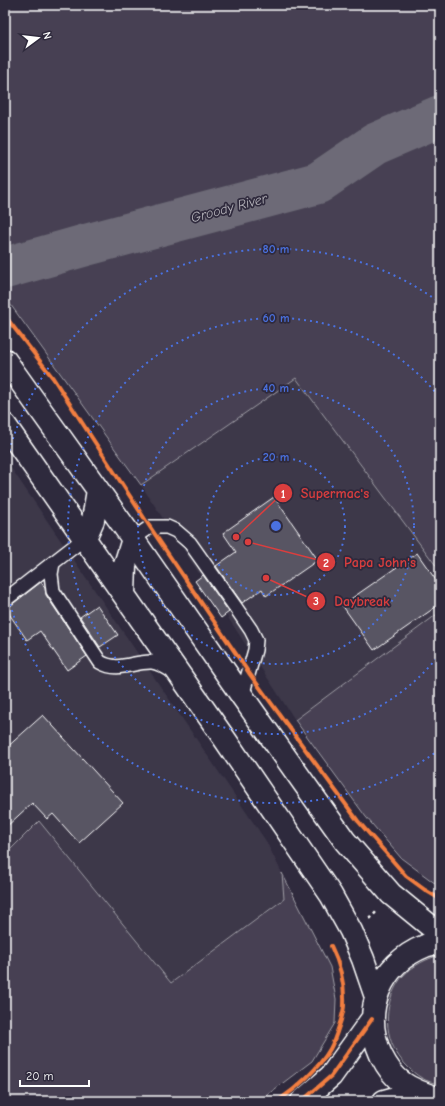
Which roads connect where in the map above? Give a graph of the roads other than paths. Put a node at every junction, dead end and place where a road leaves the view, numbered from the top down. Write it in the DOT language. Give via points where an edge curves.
graph roads {
  1 [pos="5,360"];
  2 [pos="5,425"];
  3 [pos="98,490"];
  4 [pos="85,538"];
  5 [pos="133,539"];
  6 [pos="52,563"];
  7 [pos="124,594"];
  8 [pos="5,600"];
  9 [pos="181,676"];
  10 [pos="242,696"];
  11 [pos="440,934"];
  12 [pos="440,943"];
  13 [pos="376,997"];
  14 [pos="372,1019"];
  15 [pos="432,1097"];
  16 [pos="302,1101"];
  17 [pos="384,1101"];
  1 -- 3 [label="main road"];
  2 -- 4 [label="main road"];
  3 -- 4 [label="main road" via="93,520"];
  3 -- 5 [label="main road"];
  4 -- 6 [label="lane"];
  4 -- 7 [label="main road"];
  5 -- 7 [label="main road" via="125,565"];
  5 -- 10 [label="main road"];
  5 -- 10 [label="lane" via="150,527 167,527 176,531 190,543 240,613 256,640"];
  6 -- 8 [label="lane"];
  6 -- 9 [label="lane" via="53,591 100,662 107,667 115,668 152,662"];
  7 -- 9 [label="main road"];
  9 -- 13 [label="main road" via="331,895 351,931"];
  10 -- 11 [label="main road" via="345,841 391,894"];
  12 -- 13 [label="main road" via="426,946 404,957 386,975"];
  13 -- 14 [label="main road"];
  14 -- 15 [label="main road" via="376,1043 386,1065 403,1083"];
  14 -- 16 [label="main road" via="331,1076"];
  15 -- 17 [label="main road" via="406,1096"];
}
